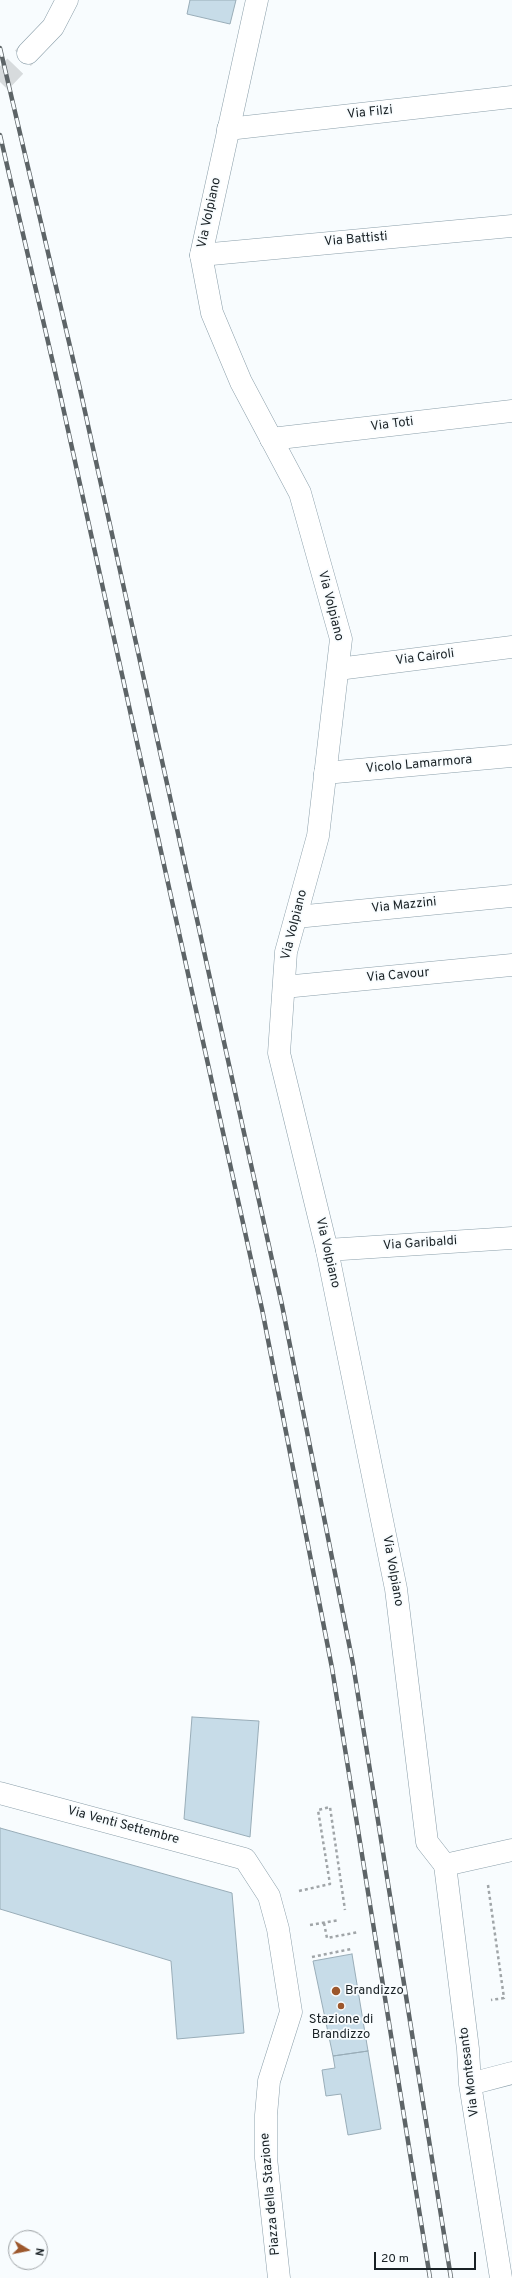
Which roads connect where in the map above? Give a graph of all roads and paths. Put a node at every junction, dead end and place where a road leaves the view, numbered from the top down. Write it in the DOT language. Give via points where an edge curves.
graph roads {
  1 [pos="67,0"];
  2 [pos="257,0"];
  3 [pos="28,53"];
  4 [pos="512,97"];
  5 [pos="228,129"];
  6 [pos="512,226"];
  7 [pos="201,254"];
  8 [pos="512,410"];
  9 [pos="271,439"];
  10 [pos="512,647"];
  11 [pos="338,669"];
  12 [pos="512,756"];
  13 [pos="326,774"];
  14 [pos="512,896"];
  15 [pos="296,917"];
  16 [pos="512,965"];
  17 [pos="284,987"];
  18 [pos="512,1238"];
  19 [pos="327,1250"];
  20 [pos="0,1793"];
  21 [pos="512,1850"];
  22 [pos="484,1857"];
  23 [pos="245,1859"];
  24 [pos="445,1865"];
  25 [pos="292,1892"];
  26 [pos="345,1910"];
  27 [pos="338,1920"];
  28 [pos="324,1922"];
  29 [pos="310,1925"];
  30 [pos="360,1932"];
  31 [pos="351,1949"];
  32 [pos="304,1958"];
  33 [pos="490,1992"];
  34 [pos="512,2073"];
  35 [pos="470,2084"];
  36 [pos="279,2278"];
  37 [pos="501,2278"];
  1 -- 3 [label="street" via="53,26"];
  2 -- 5 [label="street, Via Volpiano"];
  4 -- 5 [label="street, Via Filzi"];
  5 -- 7 [label="street, Via Volpiano"];
  6 -- 7 [label="street, Via Battisti"];
  7 -- 9 [label="street, Via Volpiano" via="212,313 241,382"];
  8 -- 9 [label="street, Via Toti"];
  9 -- 11 [label="street, Via Volpiano" via="300,493 341,640"];
  10 -- 11 [label="street, Via Cairoli"];
  11 -- 13 [label="street, Via Volpiano"];
  12 -- 13 [label="street, Vicolo Lamarmora"];
  13 -- 15 [label="street, Via Volpiano" via="318,836"];
  14 -- 15 [label="street, Via Mazzini"];
  15 -- 17 [label="street, Via Volpiano" via="286,952"];
  16 -- 17 [label="street, Via Cavour"];
  17 -- 19 [label="street, Via Volpiano" via="279,1053"];
  18 -- 19 [label="street, Via Garibaldi"];
  19 -- 24 [label="street, Via Volpiano" via="396,1589 427,1842"];
  20 -- 23 [label="street, Via Venti Settembre"];
  21 -- 22 [label="street"];
  22 -- 24 [label="street"];
  22 -- 33 [label="path" via="504,1998 491,2000"];
  23 -- 36 [label="street, Piazza della Stazione" via="269,1896 278,1929 291,2012 269,2081 266,2115 266,2158"];
  24 -- 35 [label="street, Via Montesanto"];
  25 -- 26 [label="path" via="330,1884 318,1810 330,1806"];
  27 -- 28 [label="path"];
  28 -- 29 [label="path"];
  28 -- 30 [label="path" via="327,1938"];
  31 -- 32 [label="path"];
  34 -- 35 [label="street"];
  35 -- 37 [label="street, Via Montesanto"];
}
